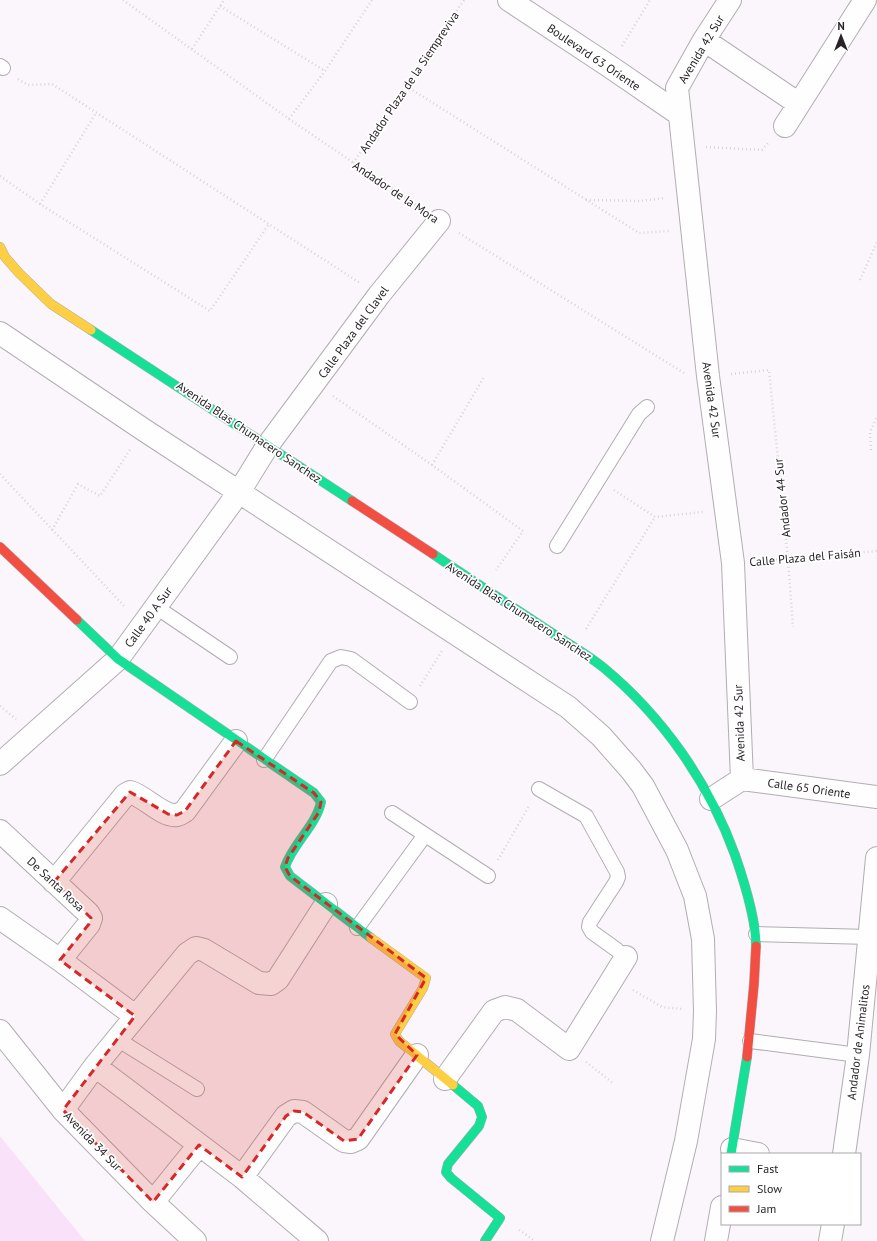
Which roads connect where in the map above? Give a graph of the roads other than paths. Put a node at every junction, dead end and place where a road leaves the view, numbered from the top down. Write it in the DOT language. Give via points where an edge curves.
graph roads {
  1 [pos="508,0"];
  2 [pos="730,0"];
  3 [pos="865,0"];
  4 [pos="704,40"];
  5 [pos="799,104"];
  6 [pos="679,114"];
  7 [pos="785,126"];
  8 [pos="439,221"];
  9 [pos="0,246"];
  10 [pos="0,333"];
  11 [pos="647,408"];
  12 [pos="268,445"];
  13 [pos="238,492"];
  14 [pos="557,546"];
  15 [pos="0,547"];
  16 [pos="156,607"];
  17 [pos="230,657"];
  18 [pos="118,659"];
  19 [pos="410,702"];
  20 [pos="236,741"];
  21 [pos="264,760"];
  22 [pos="0,764"];
  23 [pos="742,779"];
  24 [pos="539,789"];
  25 [pos="877,797"];
  26 [pos="711,799"];
  27 [pos="392,812"];
  28 [pos="0,831"];
  29 [pos="425,835"];
  30 [pos="877,858"];
  31 [pos="488,876"];
  32 [pos="54,882"];
  33 [pos="326,904"];
  34 [pos="0,918"];
  35 [pos="357,928"];
  36 [pos="756,934"];
  37 [pos="870,937"];
  38 [pos="622,954"];
  39 [pos="60,960"];
  40 [pos="135,1016"];
  41 [pos="0,1031"];
  42 [pos="117,1039"];
  43 [pos="750,1041"];
  44 [pos="858,1054"];
  45 [pos="417,1055"];
  46 [pos="95,1066"];
  47 [pos="445,1079"];
  48 [pos="197,1089"];
  49 [pos="63,1110"];
  50 [pos="199,1145"];
  51 [pos="731,1152"];
  52 [pos="744,1153"];
  53 [pos="844,1153"];
  54 [pos="242,1177"];
  55 [pos="153,1202"];
  56 [pos="721,1213"];
  57 [pos="832,1225"];
  58 [pos="195,1241"];
  59 [pos="318,1241"];
  60 [pos="484,1241"];
  61 [pos="662,1241"];
  62 [pos="716,1241"];
  63 [pos="830,1241"];
  1 -- 6 [label="street, Boulevard 63 Oriente"];
  2 -- 4 [label="street, Avenida 42 Sur"];
  3 -- 5 [label="street"];
  4 -- 5 [label="street"];
  4 -- 6 [label="street, Avenida 42 Sur" via="677,88"];
  5 -- 7 [label="street"];
  6 -- 23 [label="street, Avenida 42 Sur" via="708,376 733,563"];
  8 -- 12 [label="street, Calle Plaza del Clavel" via="379,295"];
  9 -- 12 [label="street, Avenida Blas Chumacero Sanchez" via="18,273 51,304"];
  10 -- 13 [label="street"];
  11 -- 14 [label="lane" via="639,414"];
  12 -- 13 [label="street, Calle 40 A Sur"];
  12 -- 26 [label="street, Avenida Blas Chumacero Sanchez" via="603,667 634,695 662,726"];
  13 -- 16 [label="street, Calle 40 A Sur"];
  13 -- 61 [label="street" via="568,707 601,736 643,786 677,850 695,896 703,939 704,1039 686,1141"];
  15 -- 18 [label="street"];
  16 -- 17 [label="lane"];
  16 -- 18 [label="street, Calle 40 A Sur"];
  18 -- 20 [label="street"];
  18 -- 22 [label="street, Calle 40 A Sur"];
  19 -- 21 [label="lane" via="351,659 341,657 331,661"];
  20 -- 21 [label="street"];
  20 -- 32 [label="street" via="185,811 177,815 168,814 130,792"];
  21 -- 33 [label="street" via="314,794 321,802 319,812 288,858 285,867 290,876"];
  23 -- 25 [label="street, Calle 65 Oriente"];
  23 -- 26 [label="street, Avenida 42 Sur"];
  24 -- 38 [label="lane" via="586,816 617,872 616,882 589,927"];
  26 -- 36 [label="street, Avenida Blas Chumacero Sanchez" via="743,877"];
  27 -- 29 [label="lane"];
  28 -- 32 [label="street, De Santa Rosa"];
  29 -- 31 [label="lane"];
  29 -- 35 [label="lane"];
  30 -- 37 [label="street, Andador de Animalitos"];
  32 -- 39 [label="street, De Santa Rosa" via="91,918 90,924"];
  33 -- 35 [label="street"];
  33 -- 40 [label="street" via="278,979 271,984 259,983 204,950 196,948 187,954"];
  34 -- 39 [label="street"];
  35 -- 45 [label="street" via="426,978 424,988 395,1034 399,1041"];
  36 -- 37 [label="lane"];
  36 -- 43 [label="street, Avenida Blas Chumacero Sanchez"];
  37 -- 44 [label="street, Andador de Animalitos"];
  38 -- 47 [label="street" via="569,1049 517,1010 505,1006 494,1011"];
  39 -- 40 [label="street"];
  40 -- 42 [label="street"];
  41 -- 49 [label="street, Avenida 34 Sur"];
  42 -- 46 [label="street"];
  42 -- 48 [label="lane"];
  43 -- 44 [label="lane"];
  43 -- 51 [label="street, Avenida Blas Chumacero Sanchez"];
  44 -- 53 [label="street, Andador de Animalitos"];
  45 -- 47 [label="street"];
  45 -- 54 [label="street" via="358,1139 344,1141 303,1112 294,1111 286,1116"];
  46 -- 49 [label="street"];
  46 -- 50 [label="street"];
  47 -- 60 [label="street" via="478,1106 482,1117 479,1126 448,1164 446,1172 500,1218"];
  49 -- 55 [label="street, Avenida 34 Sur"];
  50 -- 54 [label="street"];
  50 -- 55 [label="street"];
  51 -- 52 [label="street"];
  54 -- 59 [label="street"];
  55 -- 58 [label="street, Avenida 34 Sur"];
  56 -- 62 [label="street"];
  57 -- 63 [label="street"];
}
